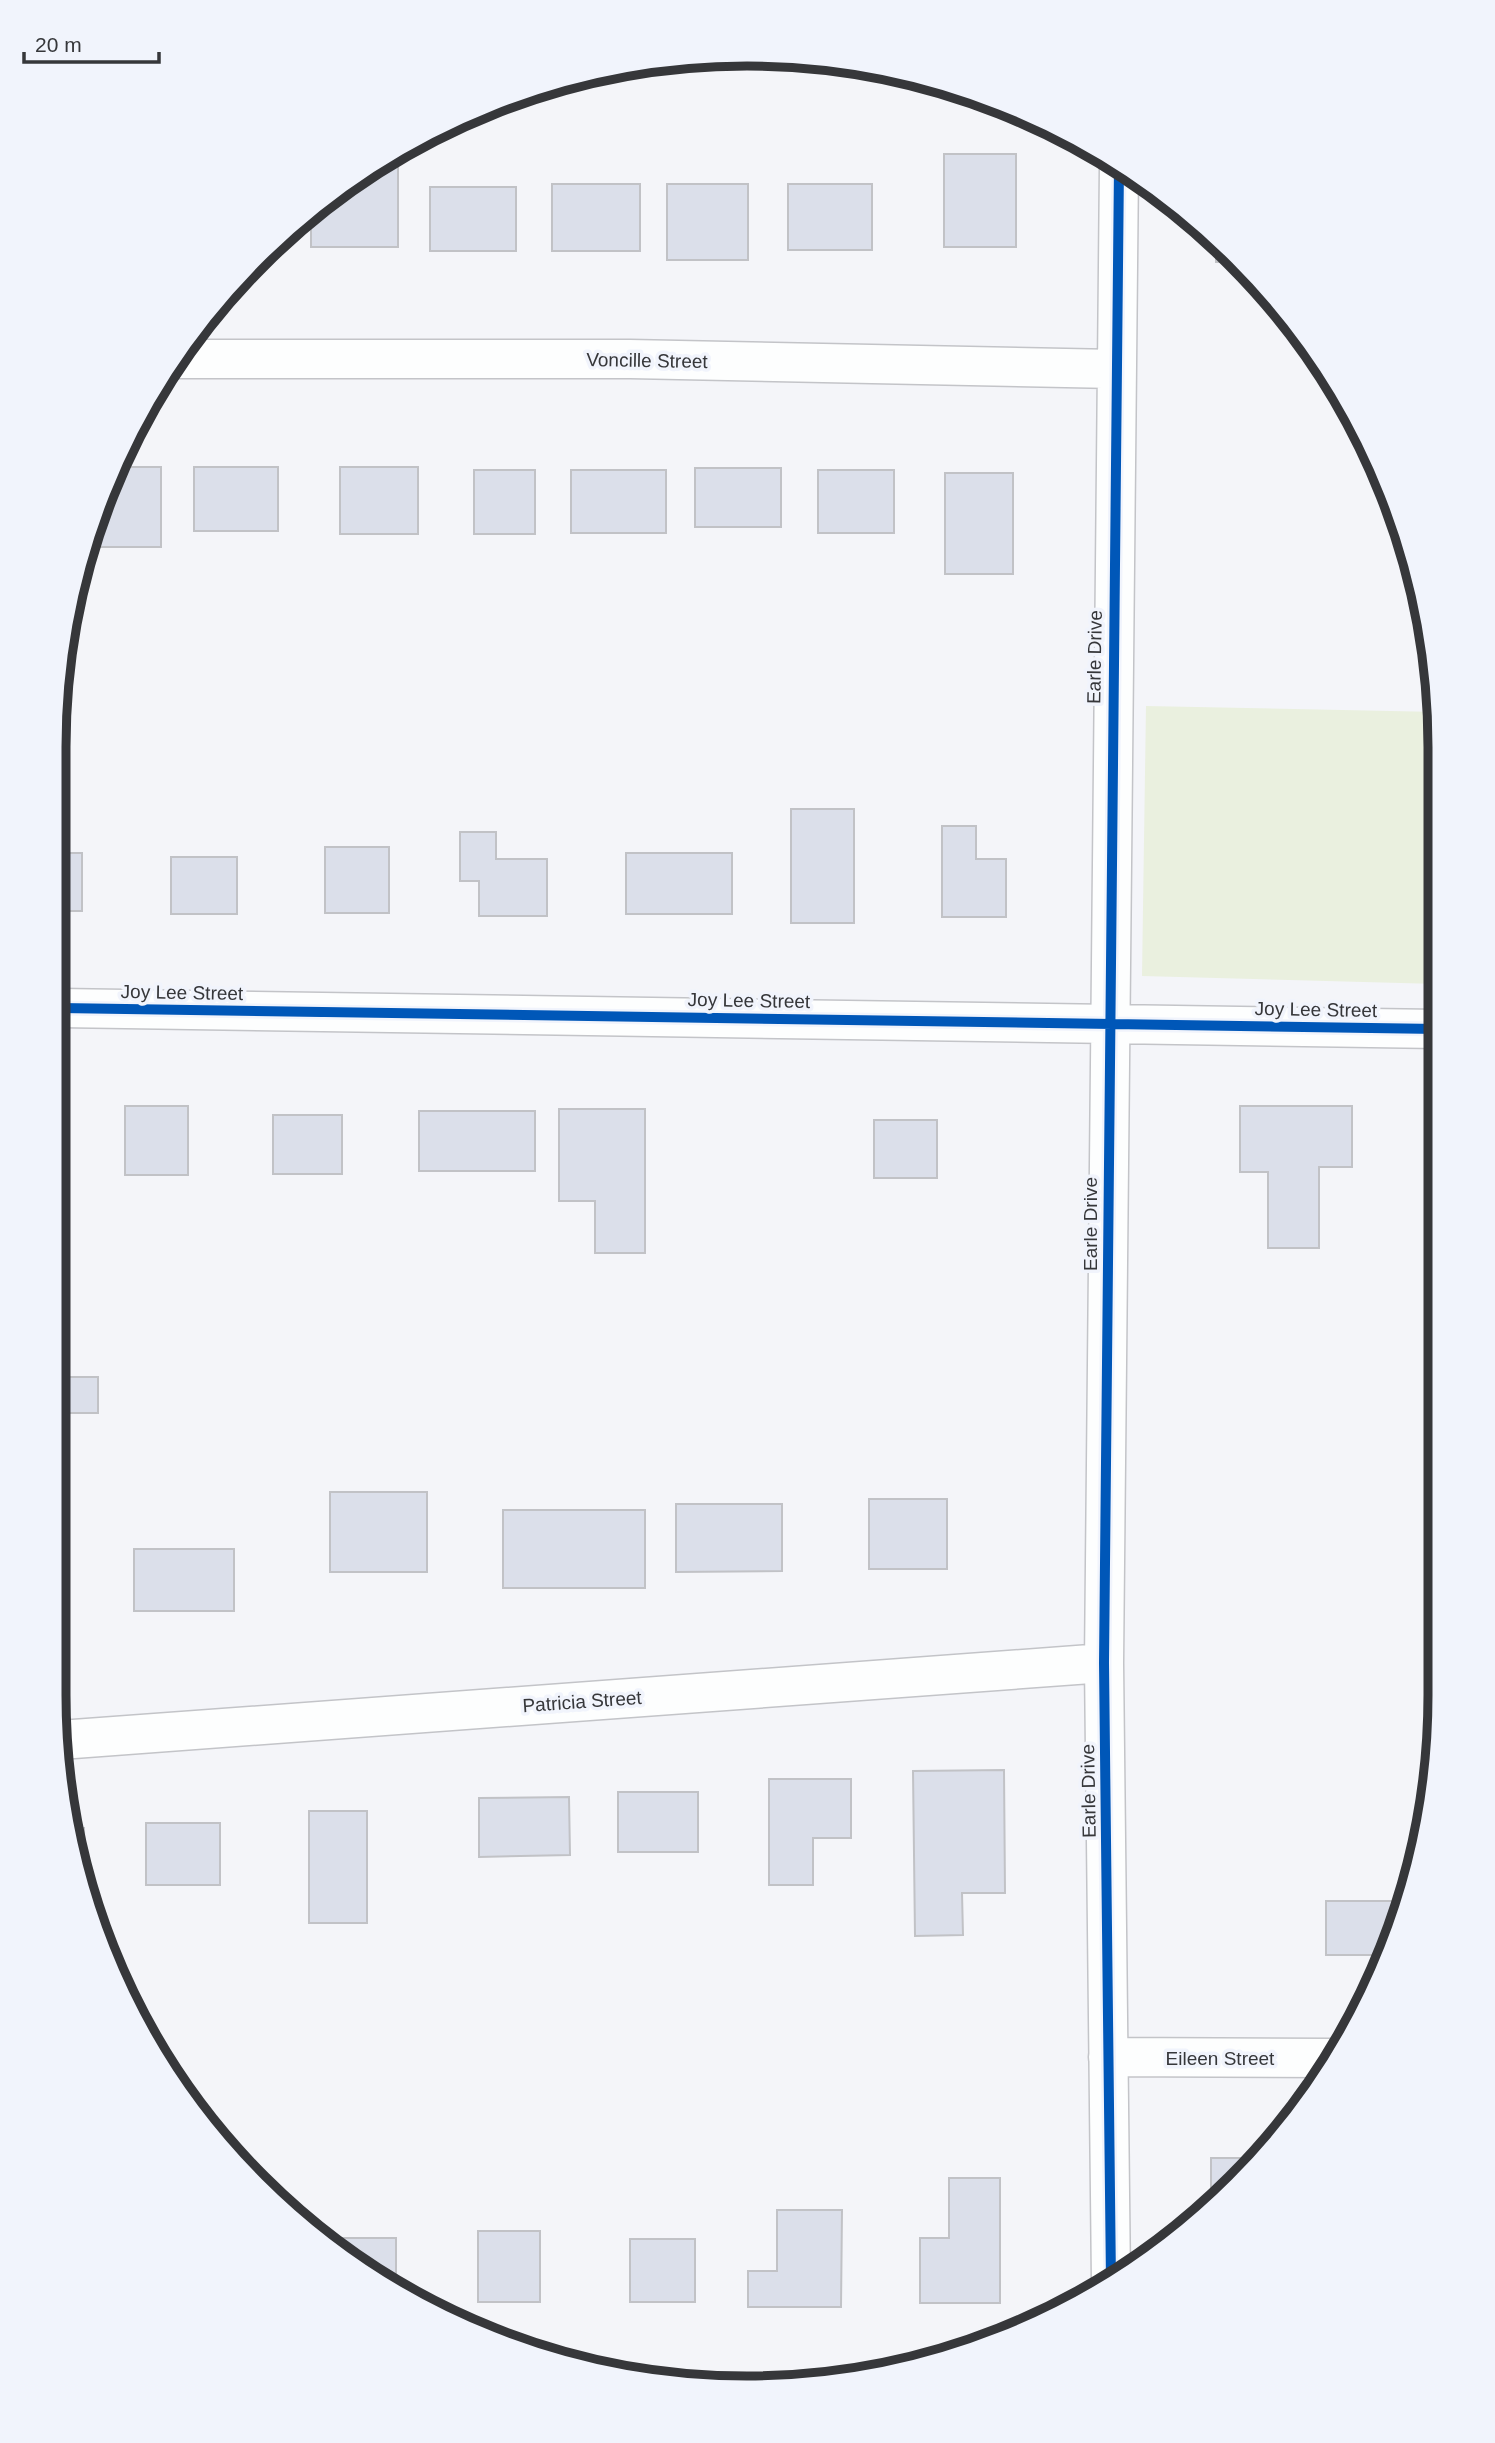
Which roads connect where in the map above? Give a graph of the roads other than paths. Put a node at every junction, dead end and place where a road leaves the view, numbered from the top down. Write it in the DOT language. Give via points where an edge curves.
graph roads {
  1 [pos="1119,177"];
  2 [pos="188,359"];
  3 [pos="1115,369"];
  4 [pos="66,1008"];
  5 [pos="1108,1022"];
  6 [pos="1428,1029"];
  7 [pos="1104,1663"];
  8 [pos="68,1739"];
  9 [pos="1108,2057"];
  10 [pos="1324,2058"];
  11 [pos="1111,2271"];
  1 -- 3 [label="street, Earle Drive"];
  2 -- 3 [label="street, Voncille Street" via="629,359"];
  3 -- 5 [label="street, Earle Drive"];
  4 -- 5 [label="street, Joy Lee Street"];
  5 -- 6 [label="street, Joy Lee Street"];
  5 -- 7 [label="street, Earle Drive"];
  7 -- 8 [label="street, Patricia Street"];
  7 -- 9 [label="street, Earle Drive"];
  9 -- 10 [label="street, Eileen Street"];
  9 -- 11 [label="street, Earle Drive"];
}
